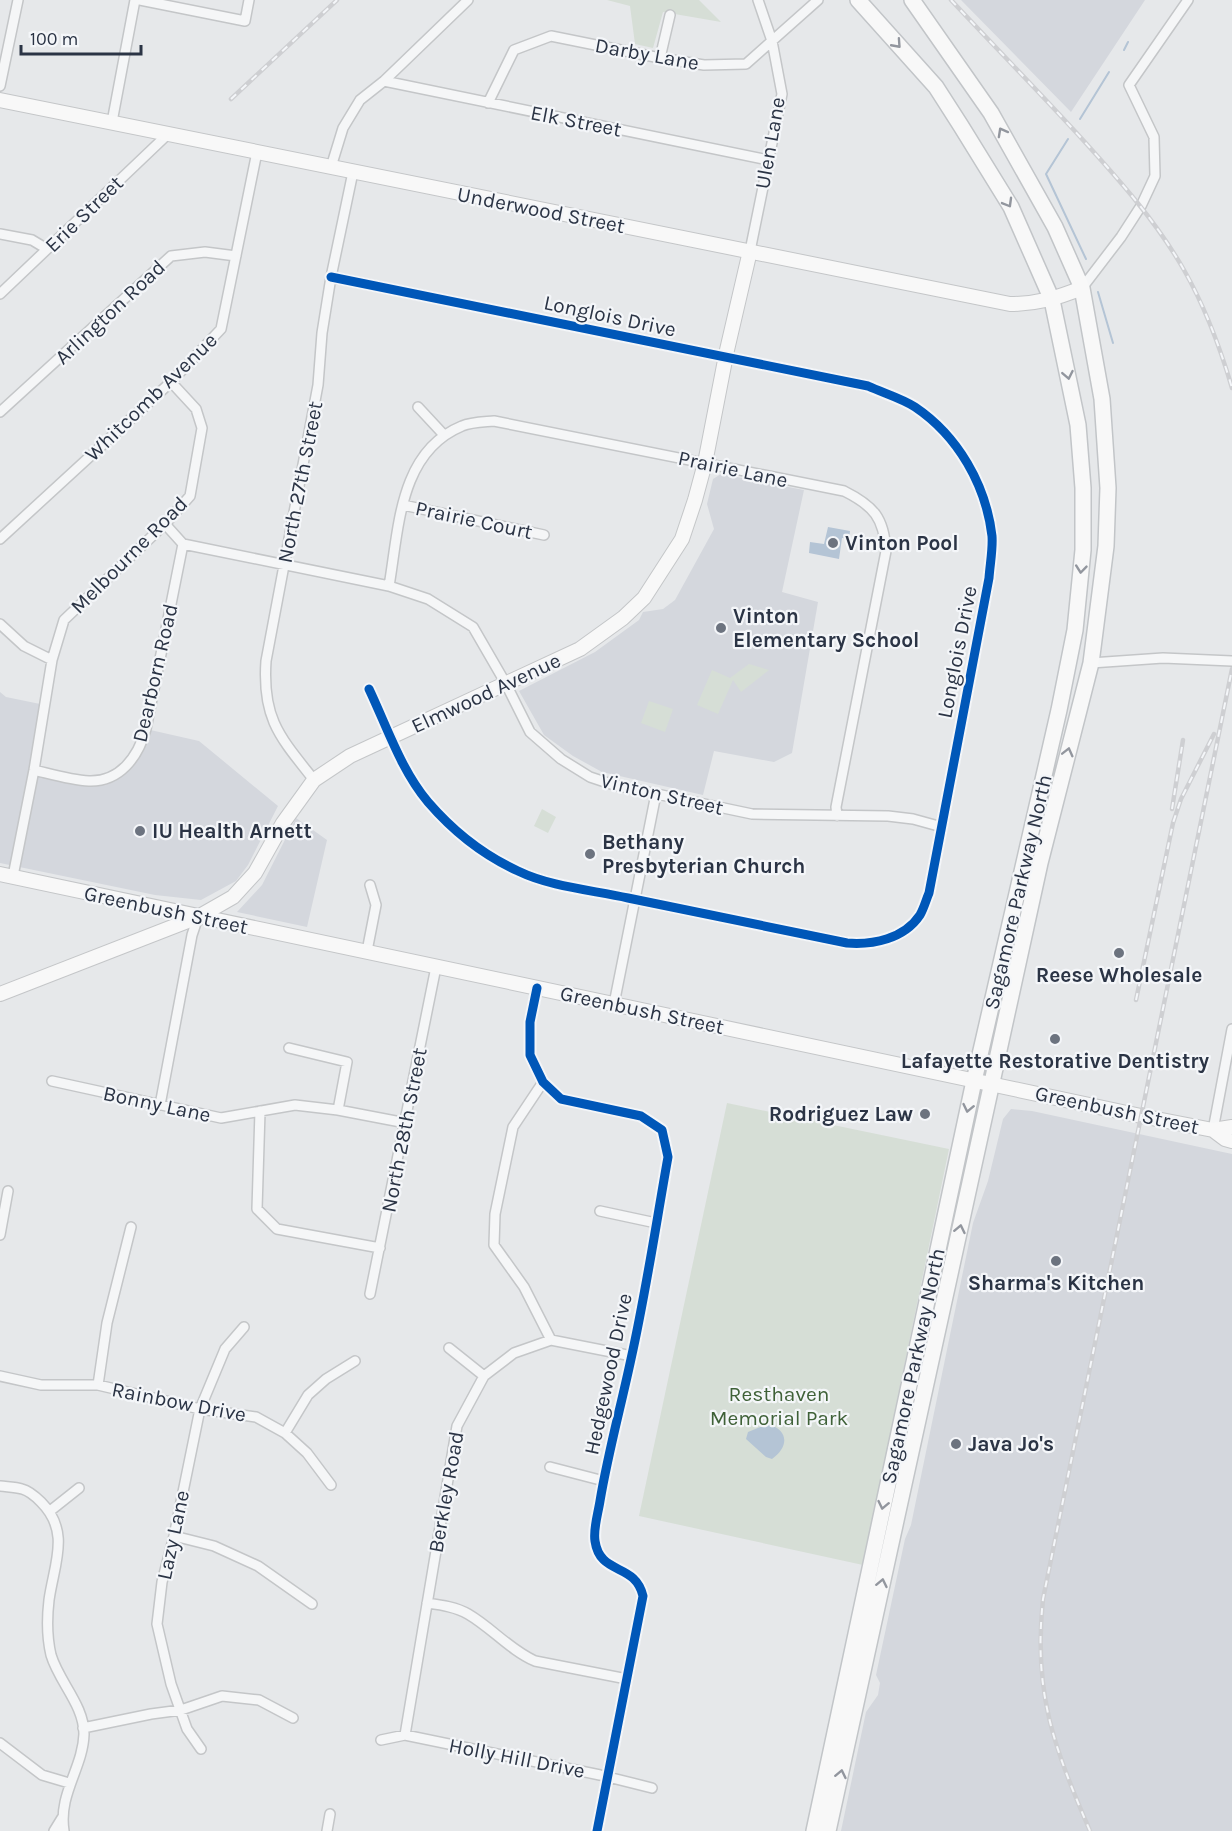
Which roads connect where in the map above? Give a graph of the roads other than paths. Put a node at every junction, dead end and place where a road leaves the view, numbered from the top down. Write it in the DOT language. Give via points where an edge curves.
graph roads {
  1 [pos="18,0"];
  2 [pos="135,0"];
  3 [pos="140,0"];
  4 [pos="249,0"];
  5 [pos="468,0"];
  6 [pos="758,0"];
  7 [pos="818,0"];
  8 [pos="858,0"];
  9 [pos="912,0"];
  10 [pos="1188,0"];
  11 [pos="670,15"];
  12 [pos="772,40"];
  13 [pos="660,58"];
  14 [pos="384,81"];
  15 [pos="0,86"];
  16 [pos="0,100"];
  17 [pos="488,103"];
  18 [pos="112,122"];
  19 [pos="168,134"];
  20 [pos="257,152"];
  21 [pos="768,160"];
  22 [pos="331,167"];
  23 [pos="353,172"];
  24 [pos="0,234"];
  25 [pos="47,249"];
  26 [pos="750,251"];
  27 [pos="236,256"];
  28 [pos="332,277"];
  29 [pos="1082,288"];
  30 [pos="0,294"];
  31 [pos="1052,300"];
  32 [pos="726,358"];
  33 [pos="171,382"];
  34 [pos="418,407"];
  35 [pos="0,412"];
  36 [pos="444,435"];
  37 [pos="705,463"];
  38 [pos="403,505"];
  39 [pos="165,524"];
  40 [pos="544,535"];
  41 [pos="0,539"];
  42 [pos="183,544"];
  43 [pos="284,563"];
  44 [pos="389,586"];
  45 [pos="0,624"];
  46 [pos="52,660"];
  47 [pos="1232,662"];
  48 [pos="1091,663"];
  49 [pos="506,684"];
  50 [pos="369,689"];
  51 [pos="391,737"];
  52 [pos="34,770"];
  53 [pos="314,780"];
  54 [pos="656,794"];
  55 [pos="837,816"];
  56 [pos="942,827"];
  57 [pos="6,875"];
  58 [pos="370,885"];
  59 [pos="635,899"];
  60 [pos="198,917"];
  61 [pos="367,951"];
  62 [pos="436,966"];
  63 [pos="537,988"];
  64 [pos="0,994"];
  65 [pos="614,1004"];
  66 [pos="1232,1029"];
  67 [pos="289,1048"];
  68 [pos="1228,1065"];
  69 [pos="51,1081"];
  70 [pos="974,1081"];
  71 [pos="543,1082"];
  72 [pos="991,1084"];
  73 [pos="160,1106"];
  74 [pos="338,1110"];
  75 [pos="260,1111"];
  76 [pos="406,1123"];
  77 [pos="1232,1127"];
  78 [pos="1213,1130"];
  79 [pos="1232,1141"];
  80 [pos="8,1191"];
  81 [pos="600,1211"];
  82 [pos="656,1223"];
  83 [pos="131,1227"];
  84 [pos="0,1235"];
  85 [pos="380,1248"];
  86 [pos="370,1294"];
  87 [pos="244,1327"];
  88 [pos="551,1340"];
  89 [pos="449,1348"];
  90 [pos="632,1356"];
  91 [pos="355,1361"];
  92 [pos="0,1376"];
  93 [pos="483,1376"];
  94 [pos="98,1385"];
  95 [pos="200,1409"];
  96 [pos="285,1433"];
  97 [pos="550,1467"];
  98 [pos="603,1481"];
  99 [pos="331,1485"];
  100 [pos="0,1486"];
  101 [pos="79,1488"];
  102 [pos="50,1511"];
  103 [pos="174,1536"];
  104 [pos="427,1603"];
  105 [pos="312,1604"];
  106 [pos="627,1679"];
  107 [pos="180,1710"];
  108 [pos="293,1718"];
  109 [pos="83,1728"];
  110 [pos="405,1736"];
  111 [pos="381,1740"];
  112 [pos="0,1743"];
  113 [pos="201,1749"];
  114 [pos="608,1777"];
  115 [pos="69,1783"];
  116 [pos="652,1788"];
  117 [pos="330,1814"];
  118 [pos="62,1818"];
  119 [pos="54,1831"];
  120 [pos="64,1831"];
  121 [pos="327,1831"];
  122 [pos="597,1831"];
  123 [pos="814,1831"];
  124 [pos="828,1831"];
  1 -- 15 [label="street"];
  2 -- 18 [label="street"];
  3 -- 4 [label="street" via="245,21"];
  5 -- 14 [label="street"];
  6 -- 12 [label="street, Ulen Lane"];
  7 -- 12 [label="street, Darby Lane"];
  8 -- 31 [label="main road, Sagamore Parkway North, one-way" via="936,87 1011,207"];
  29 -- 9 [label="main road, Sagamore Parkway North, one-way" via="1055,226 991,112"];
  10 -- 29 [label="street" via="1129,85 1154,137 1155,176 1118,242"];
  11 -- 13 [label="street"];
  12 -- 13 [label="street, Darby Lane" via="746,64"];
  12 -- 21 [label="street, Ulen Lane" via="782,94"];
  13 -- 17 [label="street, Darby Lane" via="551,36 514,50"];
  14 -- 17 [label="street, Elk Street"];
  14 -- 22 [label="street" via="360,100 343,128"];
  16 -- 18 [label="street, Underwood Street"];
  17 -- 21 [label="street, Elk Street"];
  18 -- 19 [label="street, Underwood Street"];
  19 -- 20 [label="street, Underwood Street"];
  19 -- 25 [label="street, Erie Street"];
  20 -- 22 [label="street, Underwood Street"];
  20 -- 27 [label="street, Whitcomb Avenue"];
  21 -- 26 [label="street, Ulen Lane"];
  22 -- 23 [label="street, Underwood Street"];
  23 -- 26 [label="street, Underwood Street"];
  23 -- 28 [label="street, North 27th Street"];
  24 -- 25 [label="street" via="32,240"];
  25 -- 30 [label="street, Erie Street"];
  26 -- 31 [label="street, Underwood Street" via="1010,304"];
  26 -- 32 [label="street, Elmwood Avenue"];
  27 -- 33 [label="street, Whitcomb Avenue" via="221,329"];
  27 -- 35 [label="street, Arlington Road" via="205,252 171,256"];
  28 -- 32 [label="street, Longlois Drive"];
  28 -- 43 [label="street, North 27th Street" via="318,385"];
  29 -- 31 [label="street, Underwood Street"];
  29 -- 48 [label="main road, Sagamore Parkway North" via="1102,399 1108,488 1106,546"];
  31 -- 70 [label="main road, Sagamore Parkway North, one-way" via="1077,425 1083,550 1075,630 1059,710"];
  32 -- 37 [label="street, Elmwood Avenue"];
  32 -- 56 [label="street, Longlois Drive" via="868,386 915,407 945,434 970,465 985,502 992,537 990,578"];
  33 -- 39 [label="street, Melbourne Road" via="196,408 202,428 190,496"];
  33 -- 41 [label="street, Whitcomb Avenue"];
  34 -- 36 [label="street"];
  36 -- 37 [label="street, Prairie Lane" via="464,425 494,421"];
  36 -- 38 [label="street, Prairie Lane" via="420,459"];
  37 -- 49 [label="street, Elmwood Avenue" via="682,539 644,598 580,649"];
  37 -- 55 [label="street, Prairie Lane" via="844,491 875,513 885,530 886,551"];
  38 -- 40 [label="street, Prairie Court"];
  38 -- 44 [label="street, Prairie Lane"];
  39 -- 42 [label="street"];
  39 -- 46 [label="street, Melbourne Road" via="64,620"];
  42 -- 43 [label="street, Vinton Street"];
  42 -- 52 [label="street, Dearborn Road" via="146,729 135,757 110,777 89,781"];
  43 -- 44 [label="street, Vinton Street"];
  43 -- 53 [label="street, North 27th Street" via="266,661 267,705 276,729"];
  44 -- 49 [label="street, Vinton Street" via="428,599 473,627"];
  45 -- 46 [label="street" via="24,646"];
  46 -- 52 [label="street, Melbourne Road"];
  47 -- 48 [label="street" via="1163,658"];
  72 -- 48 [label="main road, Sagamore Parkway North, one-way" via="1040,863"];
  49 -- 51 [label="street, Elmwood Avenue"];
  49 -- 54 [label="street, Vinton Street" via="530,732 561,759 590,777"];
  50 -- 51 [label="street, Longlois Drive"];
  51 -- 53 [label="street, Elmwood Avenue" via="350,756"];
  51 -- 59 [label="street, Longlois Drive" via="407,772 427,801 467,841 519,872"];
  52 -- 57 [label="street, Melbourne Road"];
  53 -- 60 [label="street, Elmwood Avenue" via="283,823 255,873 233,897"];
  54 -- 55 [label="street, Vinton Street" via="758,815"];
  54 -- 59 [label="street"];
  55 -- 56 [label="street, Vinton Street" via="888,816"];
  56 -- 59 [label="street, Longlois Drive" via="929,892 919,915 889,939 847,943"];
  57 -- 60 [label="street, Greenbush Street"];
  58 -- 61 [label="street" via="376,905"];
  59 -- 65 [label="street"];
  60 -- 61 [label="street, Greenbush Street"];
  60 -- 64 [label="street, Elmwood Avenue"];
  60 -- 73 [label="street"];
  61 -- 62 [label="street, Greenbush Street"];
  62 -- 63 [label="street, Greenbush Street"];
  62 -- 76 [label="street, North 28th Street"];
  63 -- 65 [label="street, Greenbush Street"];
  63 -- 71 [label="street, Hedgewood Drive" via="530,1022 530,1055"];
  65 -- 70 [label="street, Greenbush Street"];
  66 -- 68 [label="street"];
  67 -- 74 [label="street" via="347,1062"];
  68 -- 78 [label="street"];
  69 -- 73 [label="street, Bonny Lane"];
  70 -- 72 [label="street, Greenbush Street"];
  70 -- 123 [label="main road, Sagamore Parkway North, one-way"];
  71 -- 82 [label="street, Hedgewood Drive" via="561,1099 641,1116 662,1130 669,1157"];
  71 -- 88 [label="street" via="513,1127 495,1214 494,1245 524,1287"];
  72 -- 78 [label="street, Greenbush Street"];
  124 -- 72 [label="main road, Sagamore Parkway North, one-way"];
  73 -- 75 [label="street, Bonny Lane" via="221,1118"];
  74 -- 75 [label="street, Bonny Lane" via="295,1105"];
  74 -- 76 [label="street, Bonny Lane"];
  75 -- 85 [label="street" via="257,1209 278,1229"];
  76 -- 85 [label="street, North 28th Street"];
  77 -- 78 [label="street, Greenbush Street"];
  78 -- 79 [label="street, Greenbush Street"];
  80 -- 84 [label="street"];
  81 -- 82 [label="street"];
  82 -- 90 [label="street, Hedgewood Drive"];
  83 -- 94 [label="street" via="107,1323"];
  85 -- 86 [label="street, North 28th Street"];
  87 -- 95 [label="street, Lazy Lane" via="225,1349"];
  88 -- 90 [label="street"];
  88 -- 93 [label="street, Berkley Road" via="514,1353"];
  89 -- 93 [label="street"];
  90 -- 98 [label="street, Hedgewood Drive"];
  91 -- 96 [label="street" via="308,1395"];
  92 -- 94 [label="street, Rainbow Drive" via="41,1385"];
  93 -- 104 [label="street, Berkley Road" via="457,1425"];
  94 -- 95 [label="street, Rainbow Drive"];
  95 -- 96 [label="street, Rainbow Drive" via="256,1417"];
  95 -- 103 [label="street, Lazy Lane"];
  96 -- 99 [label="street, Rainbow Drive" via="307,1453"];
  97 -- 98 [label="street"];
  98 -- 106 [label="street, Hedgewood Drive" via="595,1531 600,1556 632,1575 643,1596"];
  100 -- 102 [label="street" via="25,1490"];
  101 -- 102 [label="street"];
  102 -- 109 [label="street" via="58,1526 60,1544 49,1603 51,1655 81,1715"];
  103 -- 105 [label="street" via="213,1546 258,1566"];
  103 -- 107 [label="street, Lazy Lane" via="162,1582 157,1624"];
  104 -- 106 [label="street" via="467,1614 536,1661"];
  104 -- 110 [label="street, Berkley Road"];
  106 -- 114 [label="street, Hedgewood Drive"];
  107 -- 108 [label="street" via="222,1696 259,1700"];
  107 -- 109 [label="street"];
  107 -- 113 [label="street, Lazy Lane"];
  109 -- 115 [label="street" via="82,1751"];
  110 -- 111 [label="street, Holly Hill Drive"];
  110 -- 114 [label="street, Holly Hill Drive"];
  112 -- 115 [label="street" via="42,1775"];
  114 -- 116 [label="street, Holly Hill Drive"];
  114 -- 122 [label="street, Hedgewood Drive"];
  115 -- 118 [label="street"];
  117 -- 121 [label="street"];
  118 -- 119 [label="street"];
  118 -- 120 [label="street"];
}
